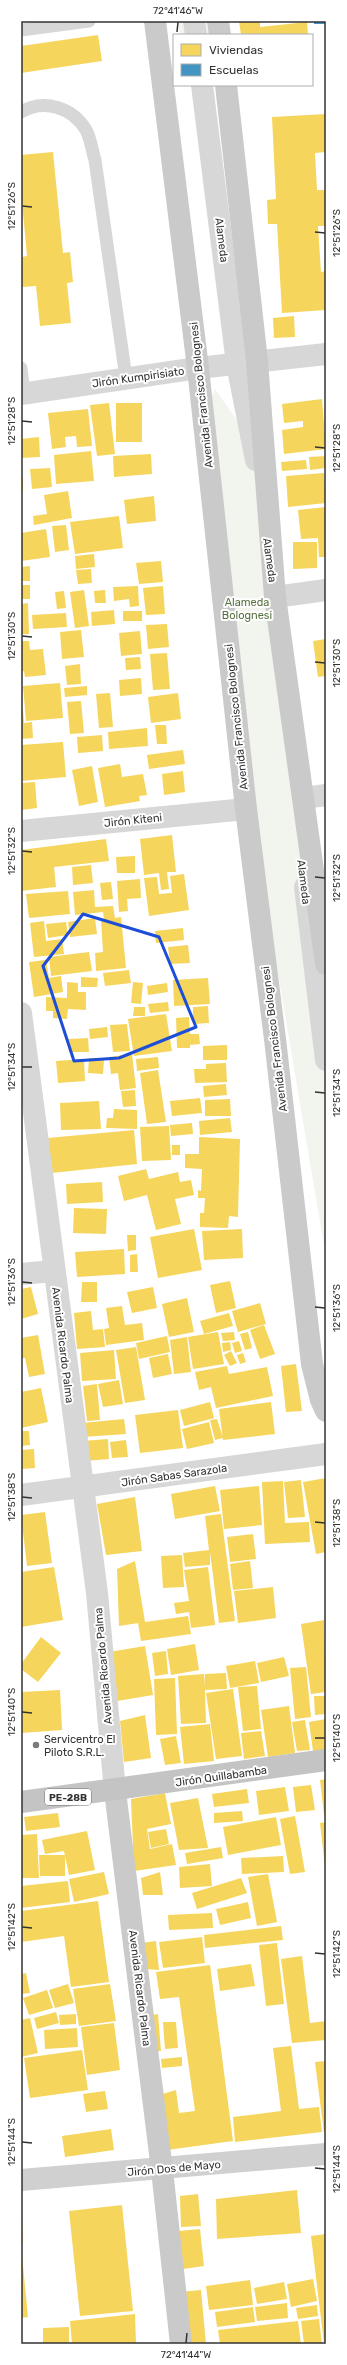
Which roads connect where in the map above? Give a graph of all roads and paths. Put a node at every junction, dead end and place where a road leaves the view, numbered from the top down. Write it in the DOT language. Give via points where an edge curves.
graph roads {
  1 [pos="89,21"];
  2 [pos="155,21"];
  3 [pos="194,21"];
  4 [pos="218,21"];
  5 [pos="21,30"];
  6 [pos="196,34"];
  7 [pos="220,34"];
  8 [pos="202,86"];
  9 [pos="226,86"];
  10 [pos="21,112"];
  11 [pos="326,354"];
  12 [pos="247,362"];
  13 [pos="21,368"];
  14 [pos="198,368"];
  15 [pos="126,378"];
  16 [pos="23,394"];
  17 [pos="326,590"];
  18 [pos="275,597"];
  19 [pos="326,795"];
  20 [pos="304,798"];
  21 [pos="246,810"];
  22 [pos="21,831"];
  23 [pos="326,964"];
  24 [pos="21,1013"];
  25 [pos="24,1049"];
  26 [pos="326,1060"];
  27 [pos="53,1270"];
  28 [pos="21,1274"];
  29 [pos="326,1411"];
  30 [pos="326,1454"];
  31 [pos="82,1488"];
  32 [pos="21,1494"];
  33 [pos="326,1760"];
  34 [pos="115,1791"];
  35 [pos="21,1802"];
  36 [pos="326,2154"];
  37 [pos="162,2170"];
  38 [pos="21,2180"];
  39 [pos="181,2344"];
  1 -- 5 [label="lane"];
  2 -- 14 [label="main road, Avenida Francisco Bolognesi"];
  3 -- 6 [label="street"];
  4 -- 7 [label="main road"];
  8 -- 12 [label="street, Alameda"];
  9 -- 12 [label="main road"];
  10 -- 15 [label="lane" via="28,108 51,106 72,113 86,131 95,160"];
  11 -- 12 [label="street, Jirón Kumpirisiato"];
  12 -- 14 [label="street, Jirón Kumpirisiato"];
  12 -- 18 [label="main road"];
  13 -- 16 [label="lane"];
  14 -- 15 [label="street, Jirón Kumpirisiato"];
  14 -- 21 [label="main road, Avenida Francisco Bolognesi"];
  15 -- 16 [label="street, Jirón Kumpirisiato"];
  17 -- 18 [label="street"];
  18 -- 20 [label="main road"];
  18 -- 26 [label="street, Alameda" via="294,802"];
  19 -- 20 [label="street"];
  20 -- 23 [label="main road"];
  21 -- 22 [label="street, Jirón Kiteni"];
  21 -- 29 [label="main road, Avenida Francisco Bolognesi" via="312,1364 320,1400"];
  24 -- 25 [label="street, Avenida Ricardo Palma"];
  25 -- 27 [label="street, Avenida Ricardo Palma"];
  27 -- 28 [label="street"];
  27 -- 31 [label="street, Avenida Ricardo Palma"];
  30 -- 31 [label="street, Jirón Sabas Sarazola"];
  31 -- 32 [label="street, Jirón Sabas Sarazola"];
  31 -- 34 [label="street, Avenida Ricardo Palma" via="97,1593"];
  33 -- 34 [label="highway, Jirón Quillabamba"];
  34 -- 35 [label="highway, PE-28B"];
  34 -- 37 [label="main road, Avenida Ricardo Palma"];
  36 -- 37 [label="street, Jirón Dos de Mayo"];
  37 -- 38 [label="street, Jirón Dos de Mayo"];
  37 -- 39 [label="main road, Avenida Ricardo Palma"];
}
